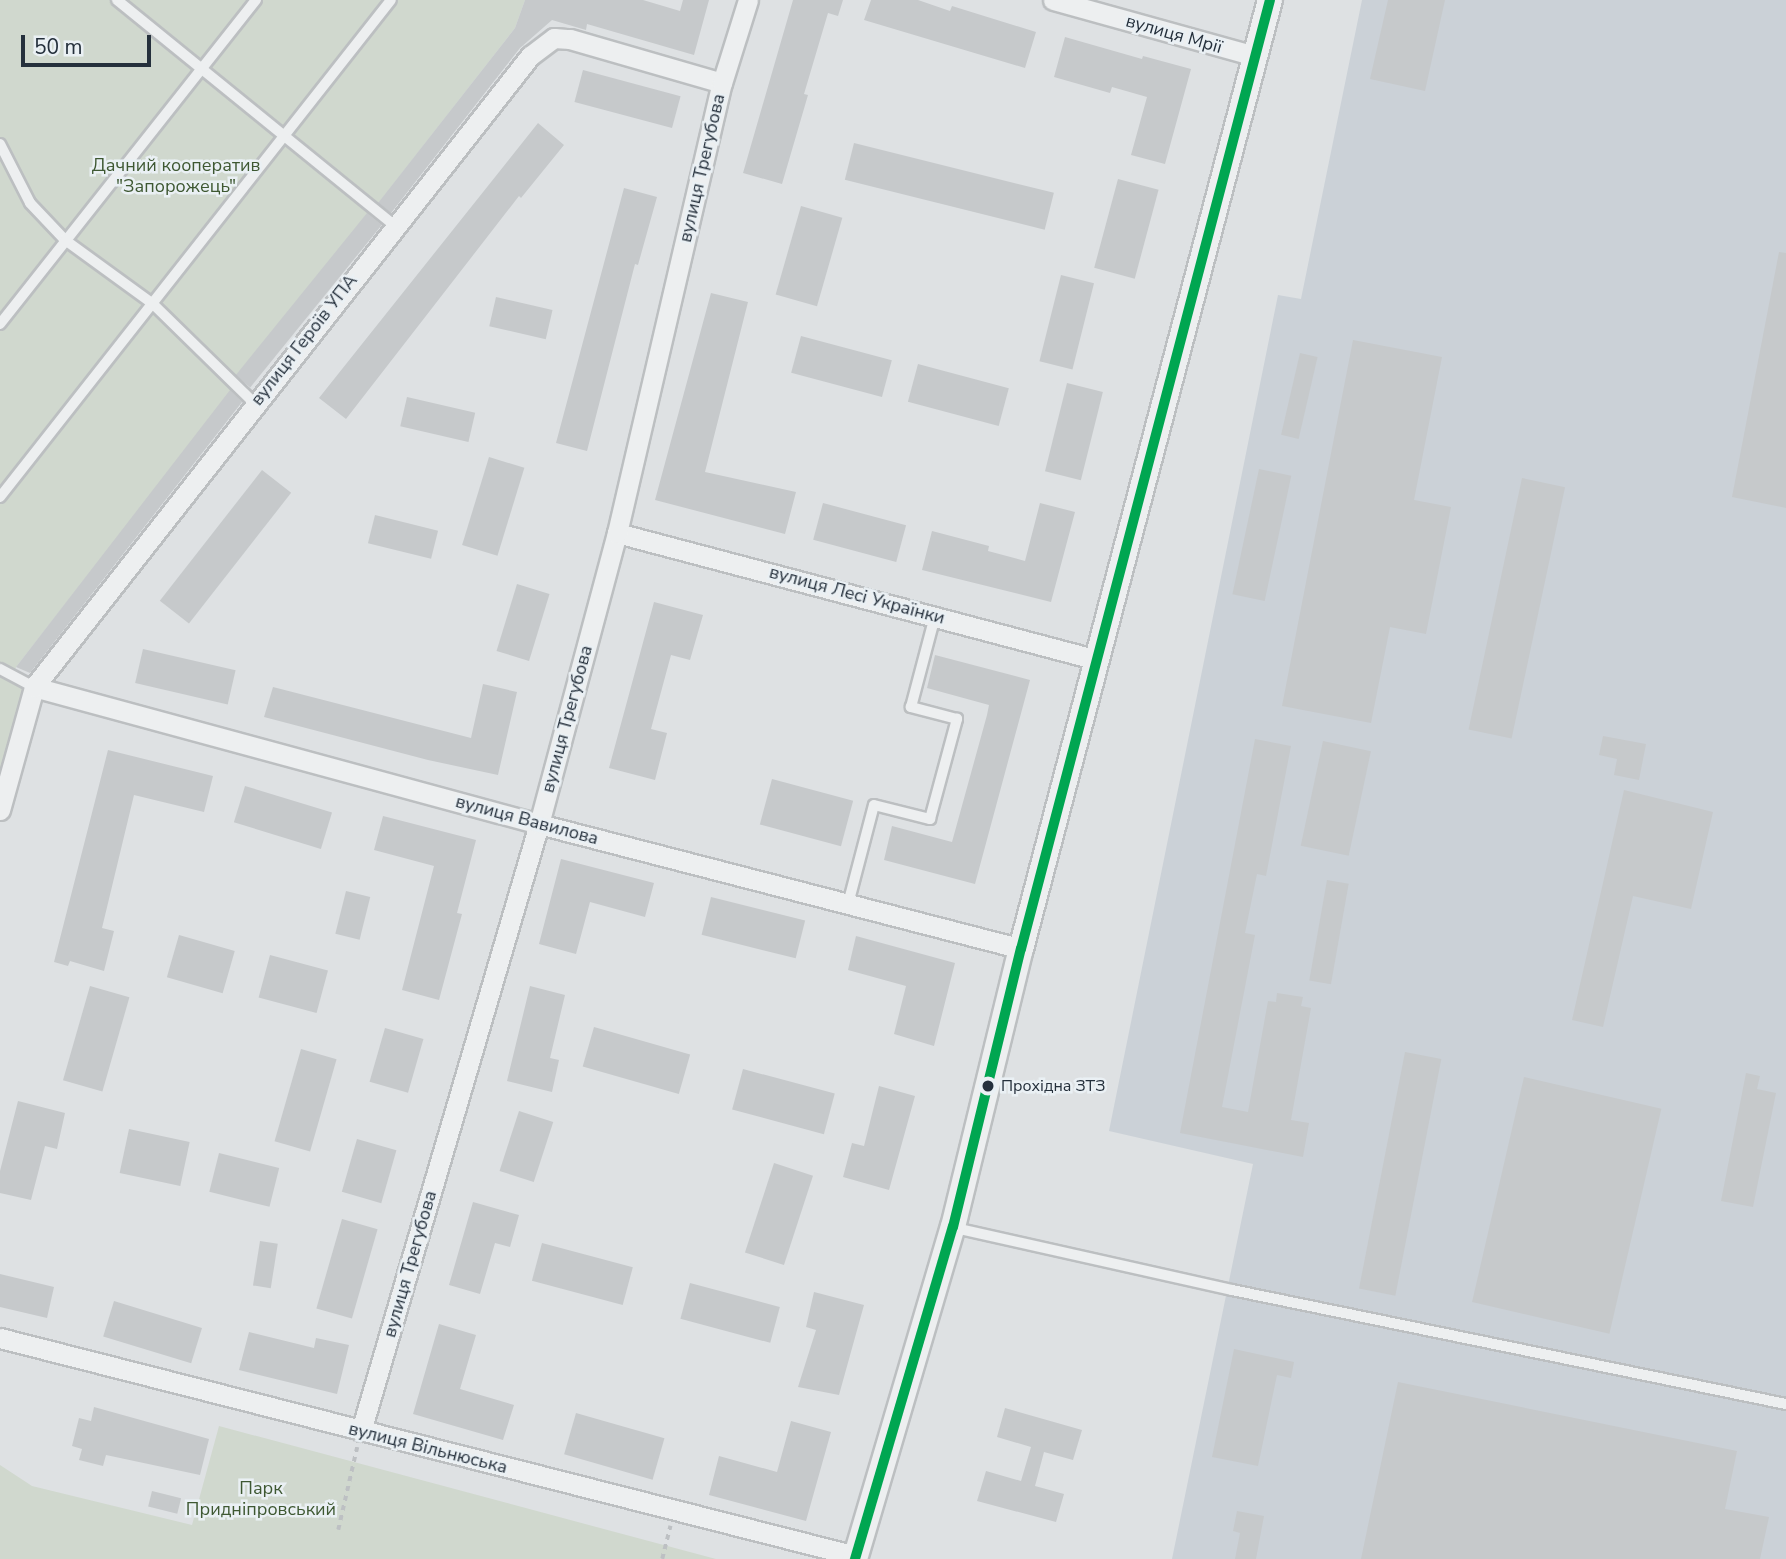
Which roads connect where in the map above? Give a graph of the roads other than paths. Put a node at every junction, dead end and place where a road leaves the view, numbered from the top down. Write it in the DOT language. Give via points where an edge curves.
graph roads {
  1 [pos="117,0"];
  2 [pos="256,0"];
  3 [pos="391,0"];
  4 [pos="748,0"];
  5 [pos="1053,0"];
  6 [pos="1270,0"];
  7 [pos="1255,56"];
  8 [pos="202,69"];
  9 [pos="722,83"];
  10 [pos="285,135"];
  11 [pos="0,144"];
  12 [pos="395,226"];
  13 [pos="65,240"];
  14 [pos="153,304"];
  15 [pos="0,324"];
  16 [pos="254,403"];
  17 [pos="0,496"];
  18 [pos="617,533"];
  19 [pos="935,616"];
  20 [pos="1096,660"];
  21 [pos="0,669"];
  22 [pos="34,687"];
  23 [pos="0,810"];
  24 [pos="539,824"];
  25 [pos="848,904"];
  26 [pos="1021,949"];
  27 [pos="953,1227"];
  28 [pos="0,1338"];
  29 [pos="1786,1404"];
  30 [pos="361,1431"];
  31 [pos="859,1558"];
  1 -- 8 [label="lane"];
  2 -- 8 [label="lane"];
  3 -- 10 [label="lane"];
  4 -- 9 [label="street, вулиця Трегубова"];
  5 -- 7 [label="street, вулиця Мрії"];
  6 -- 7 [label="street"];
  7 -- 20 [label="street"];
  8 -- 10 [label="lane"];
  8 -- 13 [label="lane"];
  9 -- 12 [label="street, вулиця Героїв УПА" via="554,38 542,44 515,74"];
  9 -- 18 [label="street, вулиця Трегубова"];
  10 -- 12 [label="lane"];
  10 -- 14 [label="lane"];
  11 -- 13 [label="lane" via="30,203"];
  12 -- 16 [label="street, вулиця Героїв УПА"];
  13 -- 14 [label="lane"];
  13 -- 15 [label="lane"];
  14 -- 16 [label="lane"];
  14 -- 17 [label="lane"];
  16 -- 22 [label="street, вулиця Героїв УПА"];
  18 -- 19 [label="street, вулиця Лесі Українки"];
  18 -- 24 [label="street, вулиця Трегубова"];
  19 -- 20 [label="street, вулиця Лесі Українки"];
  19 -- 25 [label="lane" via="911,706 957,719 930,819 874,805"];
  20 -- 26 [label="street"];
  21 -- 22 [label="lane"];
  22 -- 23 [label="street, вулиця Героїв УПА"];
  22 -- 24 [label="street, вулиця Вавилова"];
  24 -- 25 [label="street, вулиця Вавилова"];
  24 -- 30 [label="street, вулиця Трегубова"];
  25 -- 26 [label="street, вулиця Вавилова"];
  26 -- 27 [label="street"];
  27 -- 29 [label="lane" via="1232,1290"];
  27 -- 31 [label="street"];
  28 -- 30 [label="street, вулиця Вільнюська"];
  30 -- 31 [label="street, вулиця Вільнюська"];
}
